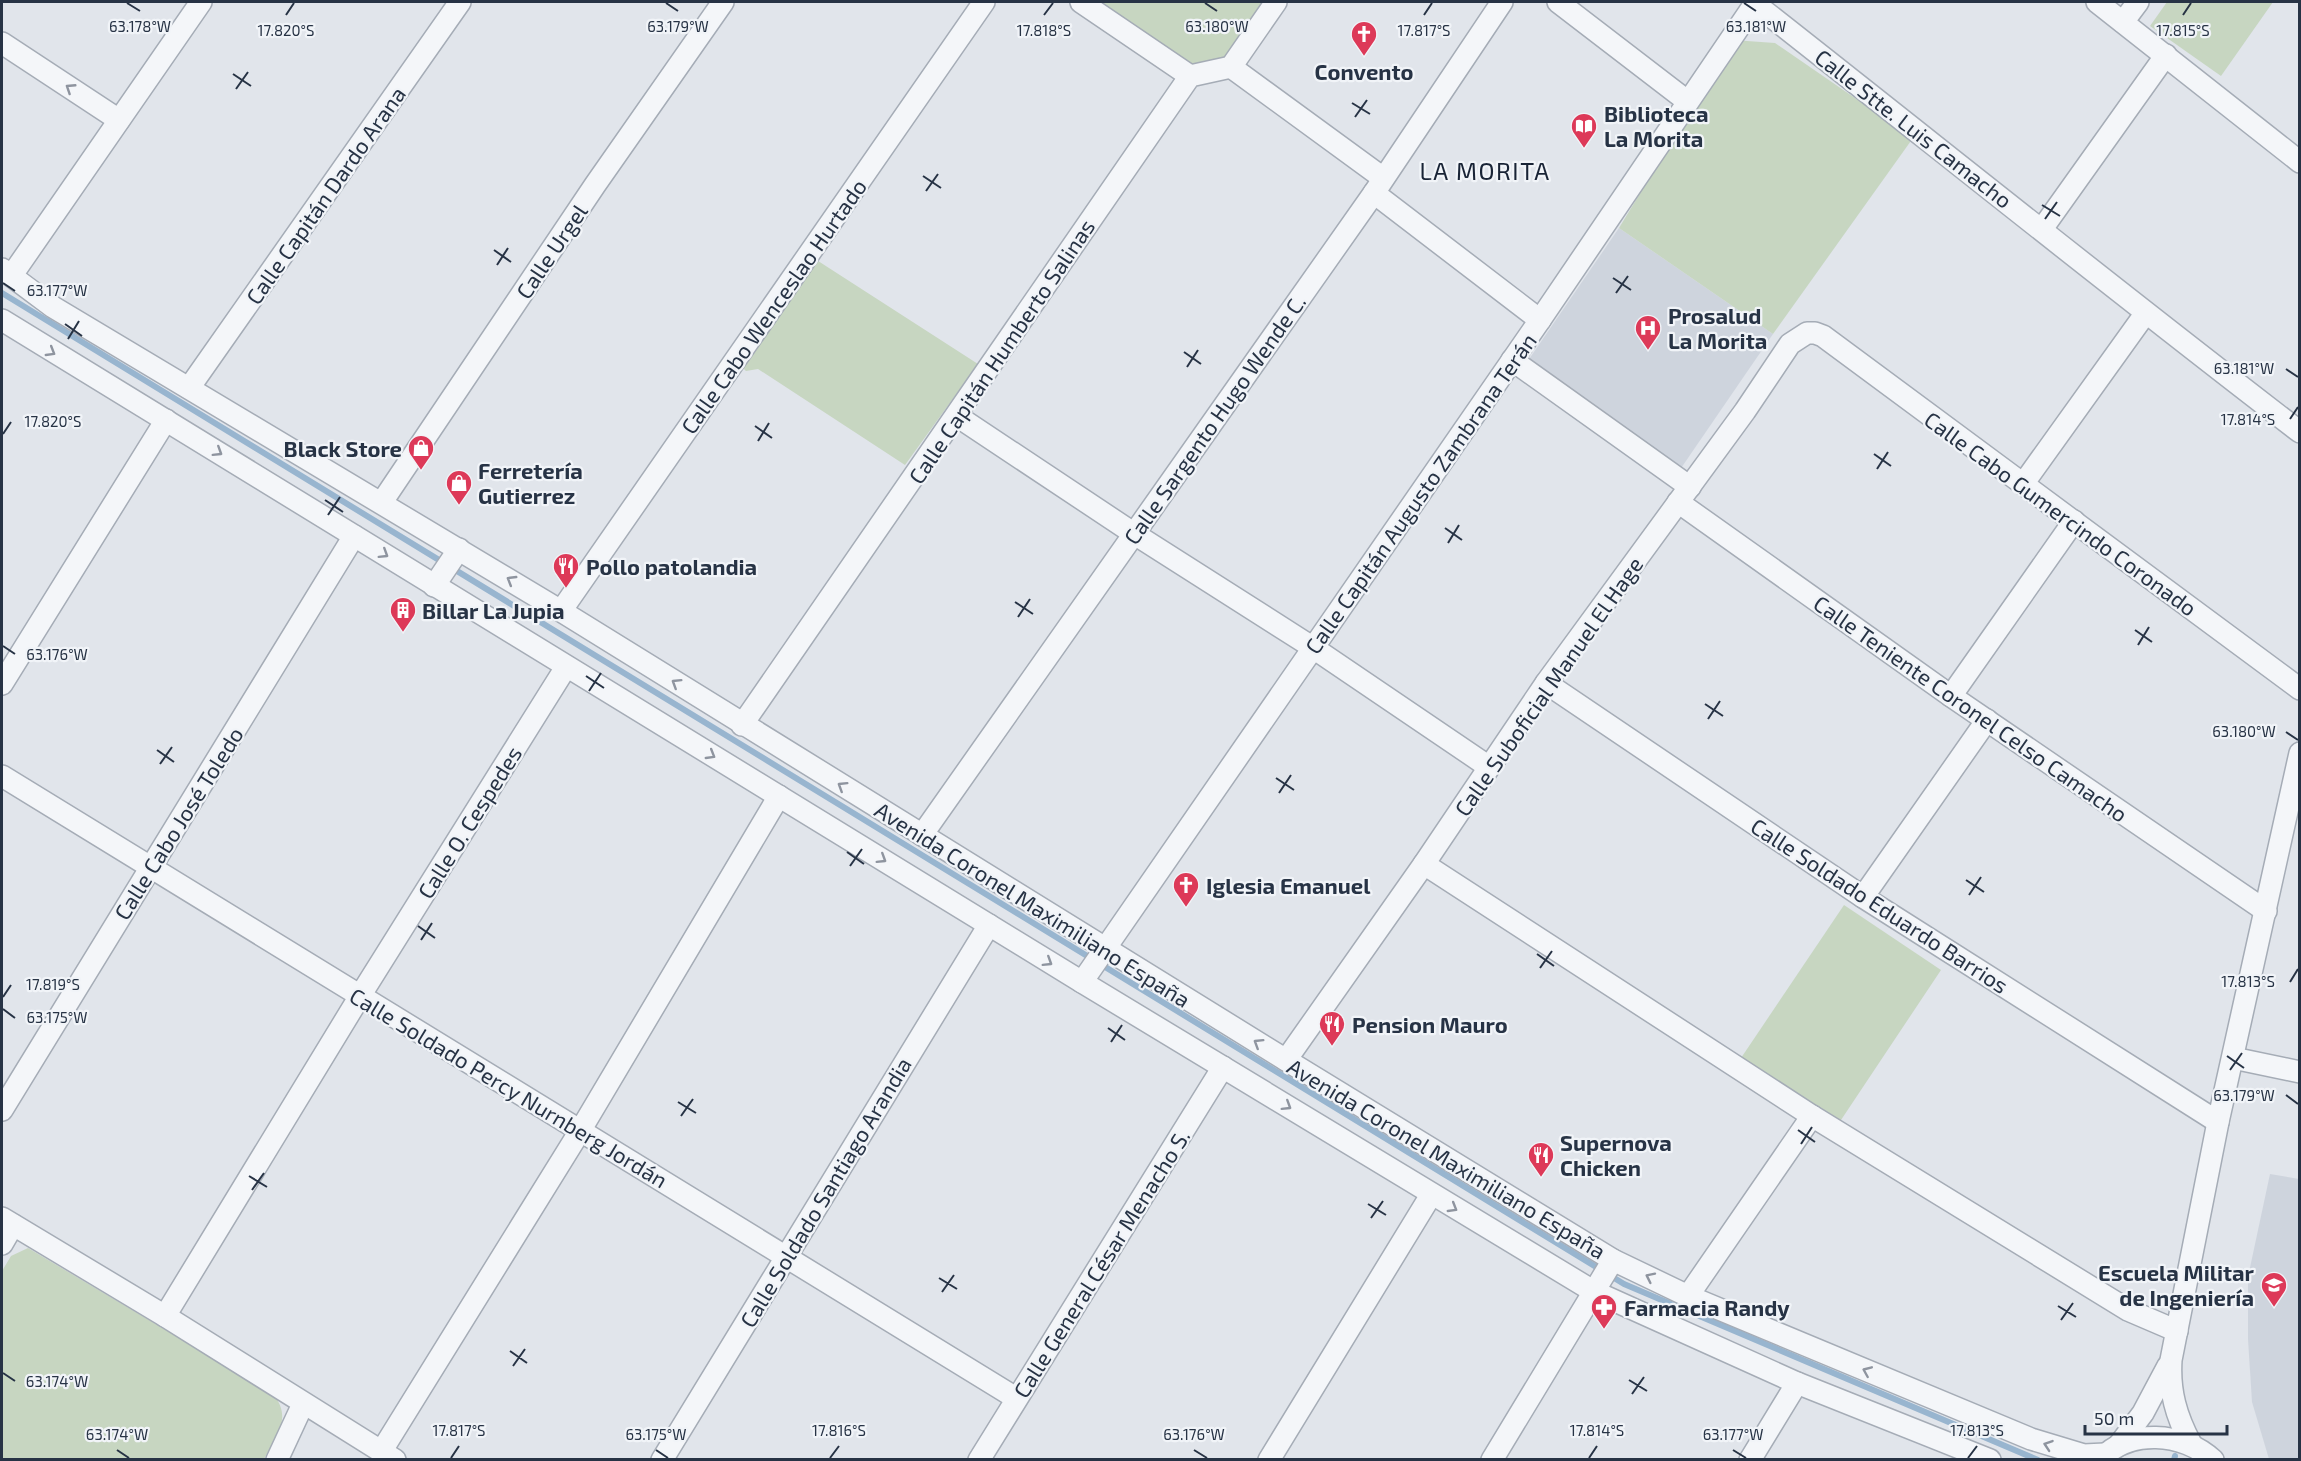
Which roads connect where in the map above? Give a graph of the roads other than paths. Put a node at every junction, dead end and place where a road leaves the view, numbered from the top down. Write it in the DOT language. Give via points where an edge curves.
graph roads {
  1 [pos="201,2"];
  2 [pos="460,2"];
  3 [pos="723,2"];
  4 [pos="984,2"];
  5 [pos="1081,2"];
  6 [pos="1276,2"];
  7 [pos="1502,2"];
  8 [pos="1558,2"];
  9 [pos="1755,2"];
  10 [pos="2097,2"];
  11 [pos="2138,2"];
  12 [pos="2122,22"];
  13 [pos="2,43"];
  14 [pos="2166,55"];
  15 [pos="1231,67"];
  16 [pos="1190,76"];
  17 [pos="1687,101"];
  18 [pos="119,120"];
  19 [pos="2300,162"];
  20 [pos="1378,185"];
  21 [pos="2042,229"];
  22 [pos="7,272"];
  23 [pos="2145,314"];
  24 [pos="2,320"];
  25 [pos="1540,320"];
  26 [pos="1823,336"];
  27 [pos="1512,360"];
  28 [pos="189,388"];
  29 [pos="957,417"];
  30 [pos="166,420"];
  31 [pos="2300,432"];
  32 [pos="2023,484"];
  33 [pos="1684,494"];
  34 [pos="382,502"];
  35 [pos="2074,521"];
  36 [pos="1133,533"];
  37 [pos="354,536"];
  38 [pos="447,566"];
  39 [pos="561,610"];
  40 [pos="1312,647"];
  41 [pos="566,667"];
  42 [pos="1546,683"];
  43 [pos="2,684"];
  44 [pos="2300,689"];
  45 [pos="1951,696"];
  46 [pos="1987,720"];
  47 [pos="742,725"];
  48 [pos="2300,753"];
  49 [pos="1489,767"];
  50 [pos="2,776"];
  51 [pos="778,796"];
  52 [pos="922,835"];
  53 [pos="1424,864"];
  54 [pos="150,868"];
  55 [pos="1863,897"];
  56 [pos="2266,911"];
  57 [pos="989,925"];
  58 [pos="1095,963"];
  59 [pos="360,996"];
  60 [pos="2233,1058"];
  61 [pos="1286,1060"];
  62 [pos="1223,1067"];
  63 [pos="2300,1072"];
  64 [pos="2,1110"];
  65 [pos="1812,1116"];
  66 [pos="2218,1122"];
  67 [pos="580,1131"];
  68 [pos="1431,1195"];
  69 [pos="7,1221"];
  70 [pos="2,1244"];
  71 [pos="785,1257"];
  72 [pos="1604,1274"];
  73 [pos="1688,1296"];
  74 [pos="165,1316"];
  75 [pos="2177,1331"];
  76 [pos="2171,1360"];
  77 [pos="1797,1383"];
  78 [pos="1016,1398"];
  79 [pos="303,1404"];
  80 [pos="2191,1444"];
  81 [pos="2108,1453"];
  82 [pos="388,1456"];
  83 [pos="1990,1459"];
  84 [pos="277,1460"];
  85 [pos="662,1460"];
  86 [pos="979,1460"];
  87 [pos="1269,1460"];
  88 [pos="1492,1460"];
  89 [pos="1750,1460"];
  90 [pos="2213,1460"];
  1 -- 18 [label="street"];
  2 -- 28 [label="street, Calle Capitán Dardo Arana"];
  3 -- 34 [label="street, Calle Urgel"];
  4 -- 39 [label="street, Calle Cabo Wenceslao Hurtado"];
  5 -- 16 [label="street"];
  6 -- 15 [label="street"];
  7 -- 20 [label="street, Calle Sargento Hugo Wende C."];
  8 -- 17 [label="street"];
  9 -- 17 [label="street, Calle Capitán Augusto Zambrana Terán"];
  9 -- 21 [label="street, Calle Stte. Luis Camacho"];
  10 -- 12 [label="street"];
  11 -- 12 [label="street"];
  12 -- 14 [label="street"];
  18 -- 13 [label="street, one-way"];
  14 -- 19 [label="street"];
  14 -- 21 [label="street"];
  15 -- 16 [label="street"];
  15 -- 20 [label="street"];
  16 -- 29 [label="street, Calle Capitán Humberto Salinas"];
  17 -- 25 [label="street, Calle Capitán Augusto Zambrana Terán"];
  18 -- 22 [label="street"];
  20 -- 25 [label="street"];
  20 -- 36 [label="street, Calle Sargento Hugo Wende C."];
  21 -- 23 [label="street, Calle Stte. Luis Camacho"];
  22 -- 28 [label="street, Avenida Coronel Maximiliano España" via="53,307"];
  23 -- 31 [label="street, Calle Stte. Luis Camacho"];
  23 -- 32 [label="street"];
  24 -- 30 [label="street, Avenida Coronel Maximiliano España, one-way"];
  25 -- 27 [label="street, Calle Capitán Augusto Zambrana Terán"];
  26 -- 32 [label="street, Calle Cabo Gumercindo Coronado"];
  26 -- 33 [label="street, Calle Suboficial Manuel El Hage" via="1807,333 1790,344"];
  27 -- 33 [label="street, Calle Teniente Coronel Celso Camacho"];
  27 -- 40 [label="street, Calle Capitán Augusto Zambrana Terán"];
  28 -- 34 [label="street, Avenida Coronel Maximiliano España"];
  29 -- 36 [label="street"];
  29 -- 47 [label="street, Calle Capitán Humberto Salinas"];
  30 -- 37 [label="street, Avenida Coronel Maximiliano España, one-way"];
  30 -- 43 [label="street"];
  32 -- 35 [label="street, Calle Cabo Gumercindo Coronado"];
  33 -- 42 [label="street, Calle Suboficial Manuel El Hage"];
  33 -- 45 [label="street, Calle Teniente Coronel Celso Camacho"];
  34 -- 38 [label="street, Avenida Coronel Maximiliano España"];
  35 -- 44 [label="street, Calle Cabo Gumercindo Coronado"];
  35 -- 45 [label="street"];
  36 -- 40 [label="street"];
  36 -- 52 [label="street, Calle Sargento Hugo Wende C."];
  37 -- 38 [label="street, Avenida Coronel Maximiliano España, one-way"];
  37 -- 54 [label="street, Calle Cabo José Toledo"];
  39 -- 38 [label="street, Avenida Coronel Maximiliano España, one-way"];
  38 -- 41 [label="street, Avenida Coronel Maximiliano España"];
  47 -- 39 [label="street, Avenida Coronel Maximiliano España, one-way"];
  40 -- 49 [label="street"];
  40 -- 58 [label="street, Calle Capitán Augusto Zambrana Terán"];
  41 -- 51 [label="street, Avenida Coronel Maximiliano España, one-way"];
  41 -- 59 [label="street, Calle O. Cespedes"];
  42 -- 49 [label="street, Calle Suboficial Manuel El Hage"];
  42 -- 55 [label="street, Calle Soldado Eduardo Barrios"];
  45 -- 46 [label="street, Calle Teniente Coronel Celso Camacho"];
  46 -- 55 [label="street"];
  46 -- 56 [label="street, Calle Teniente Coronel Celso Camacho"];
  52 -- 47 [label="street, Avenida Coronel Maximiliano España, one-way"];
  48 -- 56 [label="street"];
  49 -- 53 [label="street, Calle Suboficial Manuel El Hage"];
  50 -- 54 [label="street, Calle Soldado Percy Nurnberg Jordán"];
  51 -- 57 [label="street, Avenida Coronel Maximiliano España, one-way"];
  51 -- 67 [label="street"];
  52 -- 58 [label="street, Avenida Coronel Maximiliano España"];
  53 -- 61 [label="street, Calle Suboficial Manuel El Hage"];
  53 -- 65 [label="street"];
  54 -- 59 [label="street, Calle Soldado Percy Nurnberg Jordán"];
  54 -- 64 [label="street, Calle Cabo José Toledo"];
  55 -- 66 [label="street, Calle Soldado Eduardo Barrios"];
  56 -- 60 [label="street"];
  57 -- 58 [label="street, Avenida Coronel Maximiliano España, one-way"];
  57 -- 71 [label="street, Calle Soldado Santiago Arandia"];
  61 -- 58 [label="street, Avenida Coronel Maximiliano España, one-way"];
  58 -- 62 [label="street, Avenida Coronel Maximiliano España"];
  59 -- 67 [label="street, Calle Soldado Percy Nurnberg Jordán"];
  59 -- 74 [label="street, Calle O. Cespedes"];
  60 -- 63 [label="street"];
  60 -- 66 [label="street"];
  61 -- 72 [label="street, Avenida Coronel Maximiliano España"];
  62 -- 68 [label="street, Avenida Coronel Maximiliano España, one-way"];
  62 -- 78 [label="street, Calle General César Menacho S."];
  65 -- 73 [label="street"];
  65 -- 75 [label="street" via="2128,1310"];
  66 -- 75 [label="street"];
  67 -- 71 [label="street, Calle Soldado Percy Nurnberg Jordán"];
  67 -- 82 [label="street"];
  68 -- 72 [label="street, Avenida Coronel Maximiliano España, one-way"];
  68 -- 87 [label="street"];
  69 -- 70 [label="street"];
  69 -- 74 [label="street"];
  71 -- 78 [label="street, Calle Soldado Percy Nurnberg Jordán"];
  71 -- 85 [label="street, Calle Soldado Santiago Arandia"];
  73 -- 72 [label="street, Avenida Coronel Maximiliano España, one-way"];
  72 -- 77 [label="street, Avenida Coronel Maximiliano España"];
  72 -- 88 [label="street"];
  81 -- 73 [label="street, Avenida Coronel Maximiliano España, one-way" via="2084,1455 2031,1439"];
  74 -- 79 [label="street"];
  75 -- 76 [label="street"];
  76 -- 80 [label="street" via="2176,1412"];
  76 -- 81 [label="street" via="2153,1396"];
  77 -- 83 [label="street, Avenida Coronel Maximiliano España"];
  77 -- 89 [label="street"];
  78 -- 86 [label="street, Calle General César Menacho S."];
  79 -- 82 [label="street"];
  79 -- 84 [label="street"];
  80 -- 81 [label="street, Avenida Coronel Maximiliano España" via="2143,1438"];
  80 -- 90 [label="street"];
}
